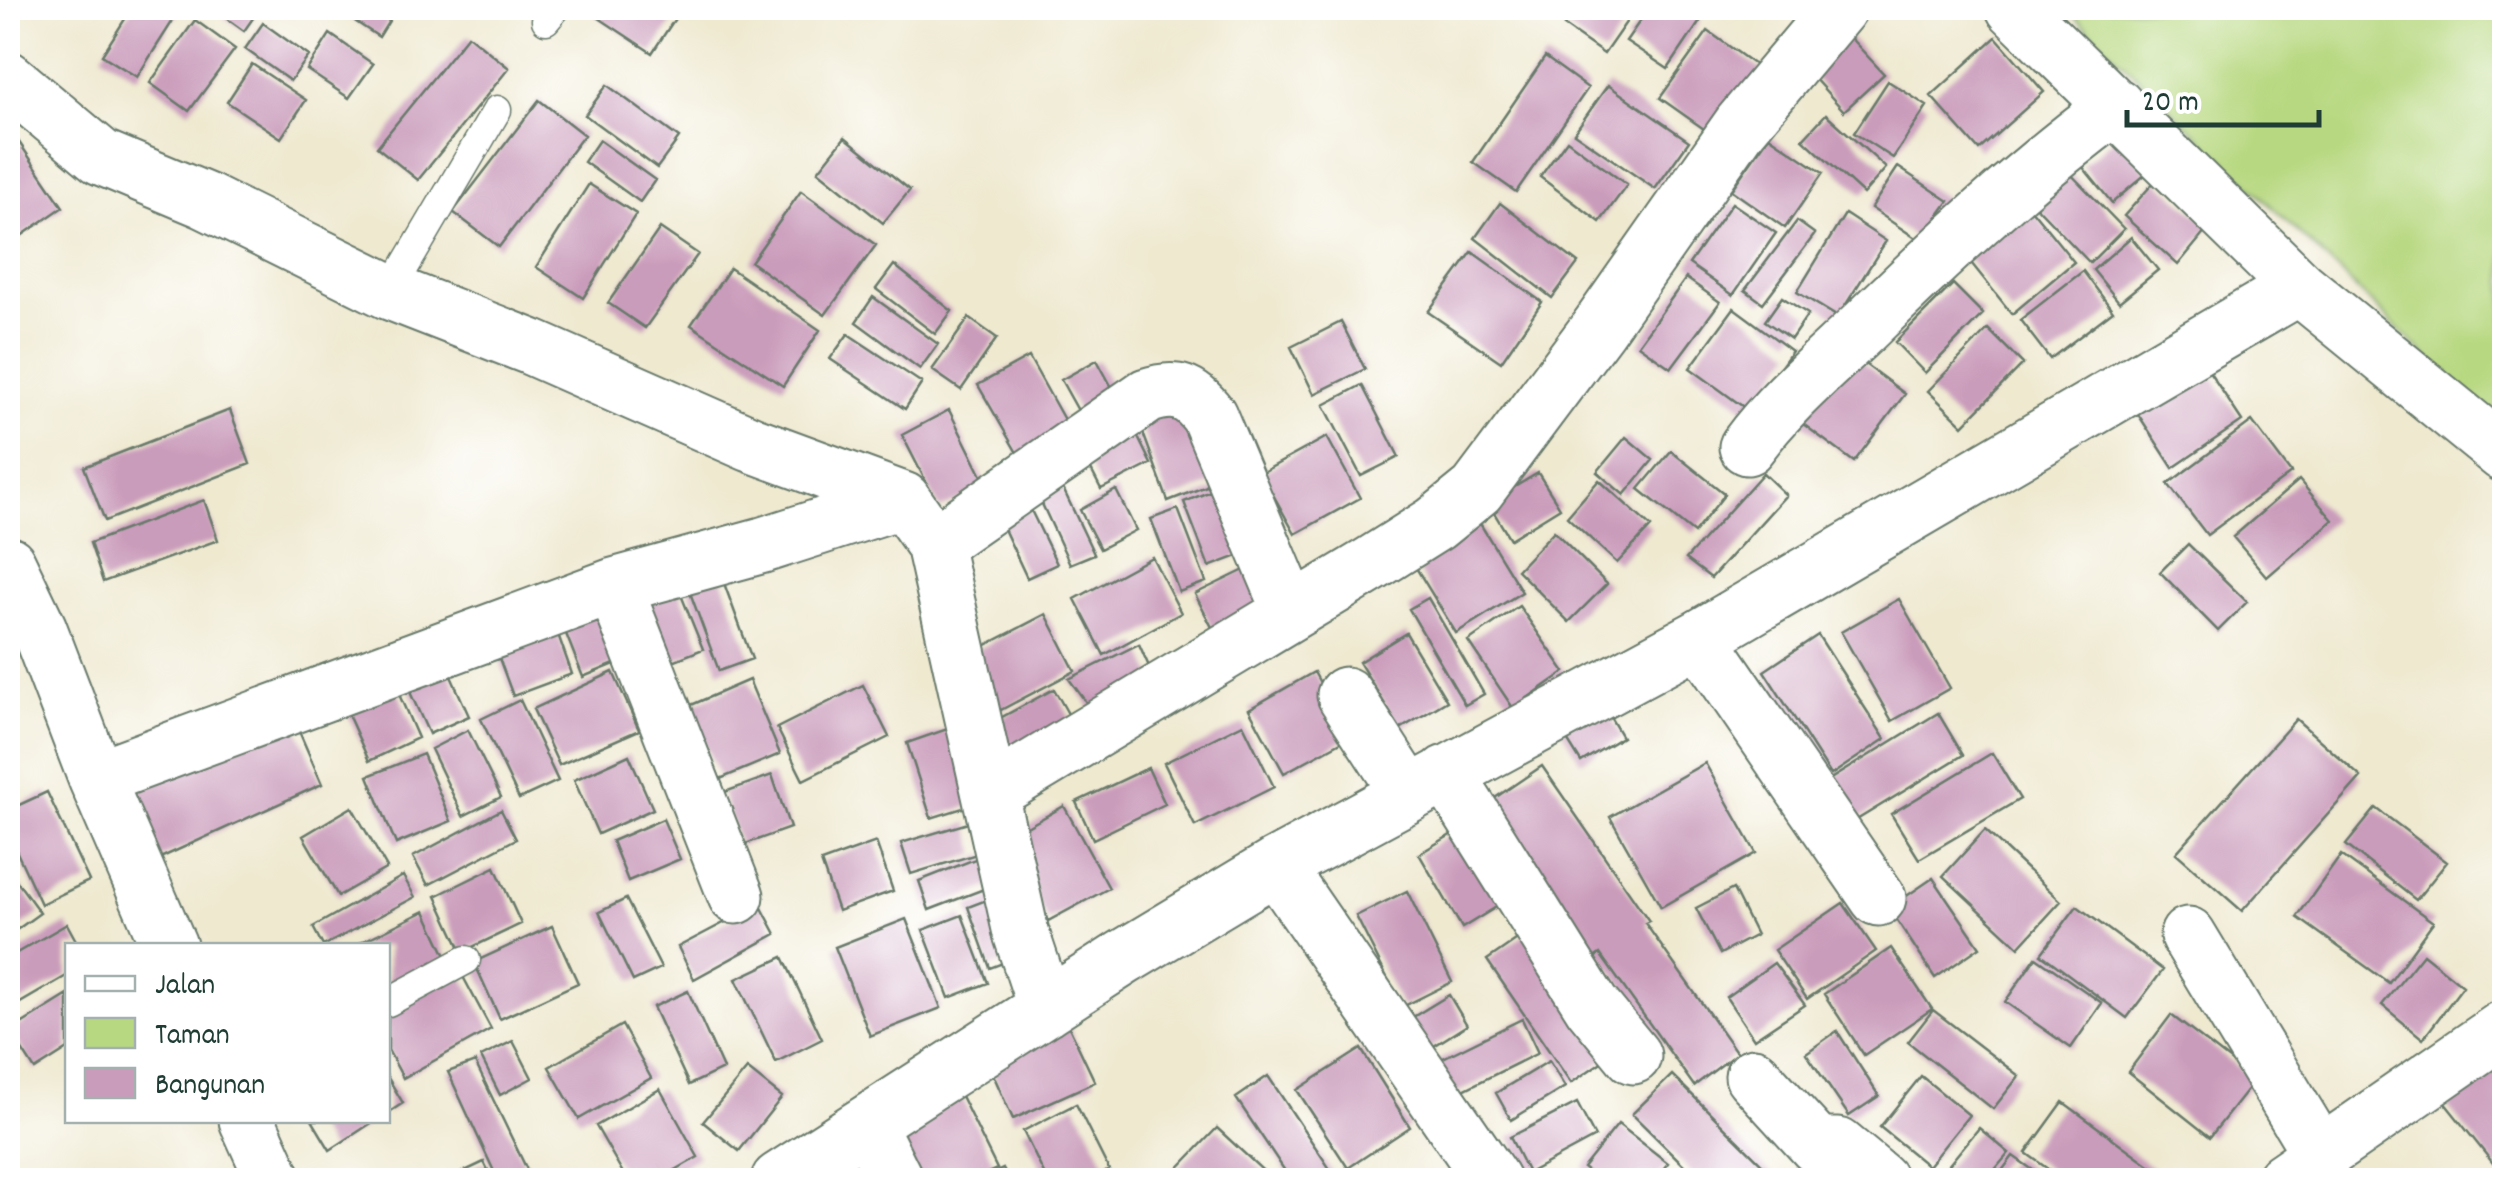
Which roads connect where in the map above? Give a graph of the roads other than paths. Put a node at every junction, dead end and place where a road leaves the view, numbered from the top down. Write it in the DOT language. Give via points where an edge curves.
graph roads {
  1 [pos="1839,8"];
  2 [pos="2014,8"];
  3 [pos="8,79"];
  4 [pos="2116,106"];
  5 [pos="497,110"];
  6 [pos="2299,288"];
  7 [pos="390,292"];
  8 [pos="1747,447"];
  9 [pos="2504,454"];
  10 [pos="918,522"];
  11 [pos="8,564"];
  12 [pos="614,586"];
  13 [pos="1292,611"];
  14 [pos="1699,638"];
  15 [pos="1345,695"];
  16 [pos="96,778"];
  17 [pos="1427,783"];
  18 [pos="991,793"];
  19 [pos="1276,866"];
  20 [pos="736,896"];
  21 [pos="1878,898"];
  22 [pos="2188,935"];
  23 [pos="169,943"];
  24 [pos="466,960"];
  25 [pos="390,1001"];
  26 [pos="1046,1008"];
  27 [pos="2504,1028"];
  28 [pos="1633,1056"];
  29 [pos="1752,1076"];
  30 [pos="248,1123"];
  31 [pos="867,1124"];
  32 [pos="2302,1168"];
  33 [pos="274,1180"];
  34 [pos="779,1180"];
  35 [pos="895,1180"];
  36 [pos="1492,1180"];
  37 [pos="1879,1180"];
  1 -- 13 [label="street" via="1741,125 1477,490 1435,524"];
  2 -- 4 [label="street"];
  3 -- 7 [label="street" via="101,157 206,200"];
  4 -- 6 [label="street"];
  4 -- 8 [label="street" via="1948,243 1795,389"];
  5 -- 7 [label="lane"];
  6 -- 9 [label="street"];
  6 -- 14 [label="street"];
  7 -- 10 [label="street" via="531,347"];
  10 -- 12 [label="street" via="763,545"];
  10 -- 13 [label="street" via="1147,396 1168,388 1186,392 1209,416"];
  10 -- 18 [label="street"];
  11 -- 16 [label="street"];
  12 -- 16 [label="street"];
  12 -- 20 [label="street"];
  13 -- 18 [label="street"];
  14 -- 17 [label="street"];
  14 -- 21 [label="street"];
  15 -- 17 [label="street"];
  16 -- 23 [label="street"];
  17 -- 19 [label="street"];
  17 -- 28 [label="street"];
  18 -- 26 [label="street" via="1021,932"];
  19 -- 26 [label="street"];
  19 -- 36 [label="street"];
  22 -- 32 [label="street"];
  24 -- 25 [label="lane"];
  26 -- 31 [label="street"];
  27 -- 32 [label="street"];
  29 -- 37 [label="street" via="1817,1146 1838,1146"];
  30 -- 33 [label="street"];
  31 -- 34 [label="street"];
  31 -- 35 [label="street"];
}
